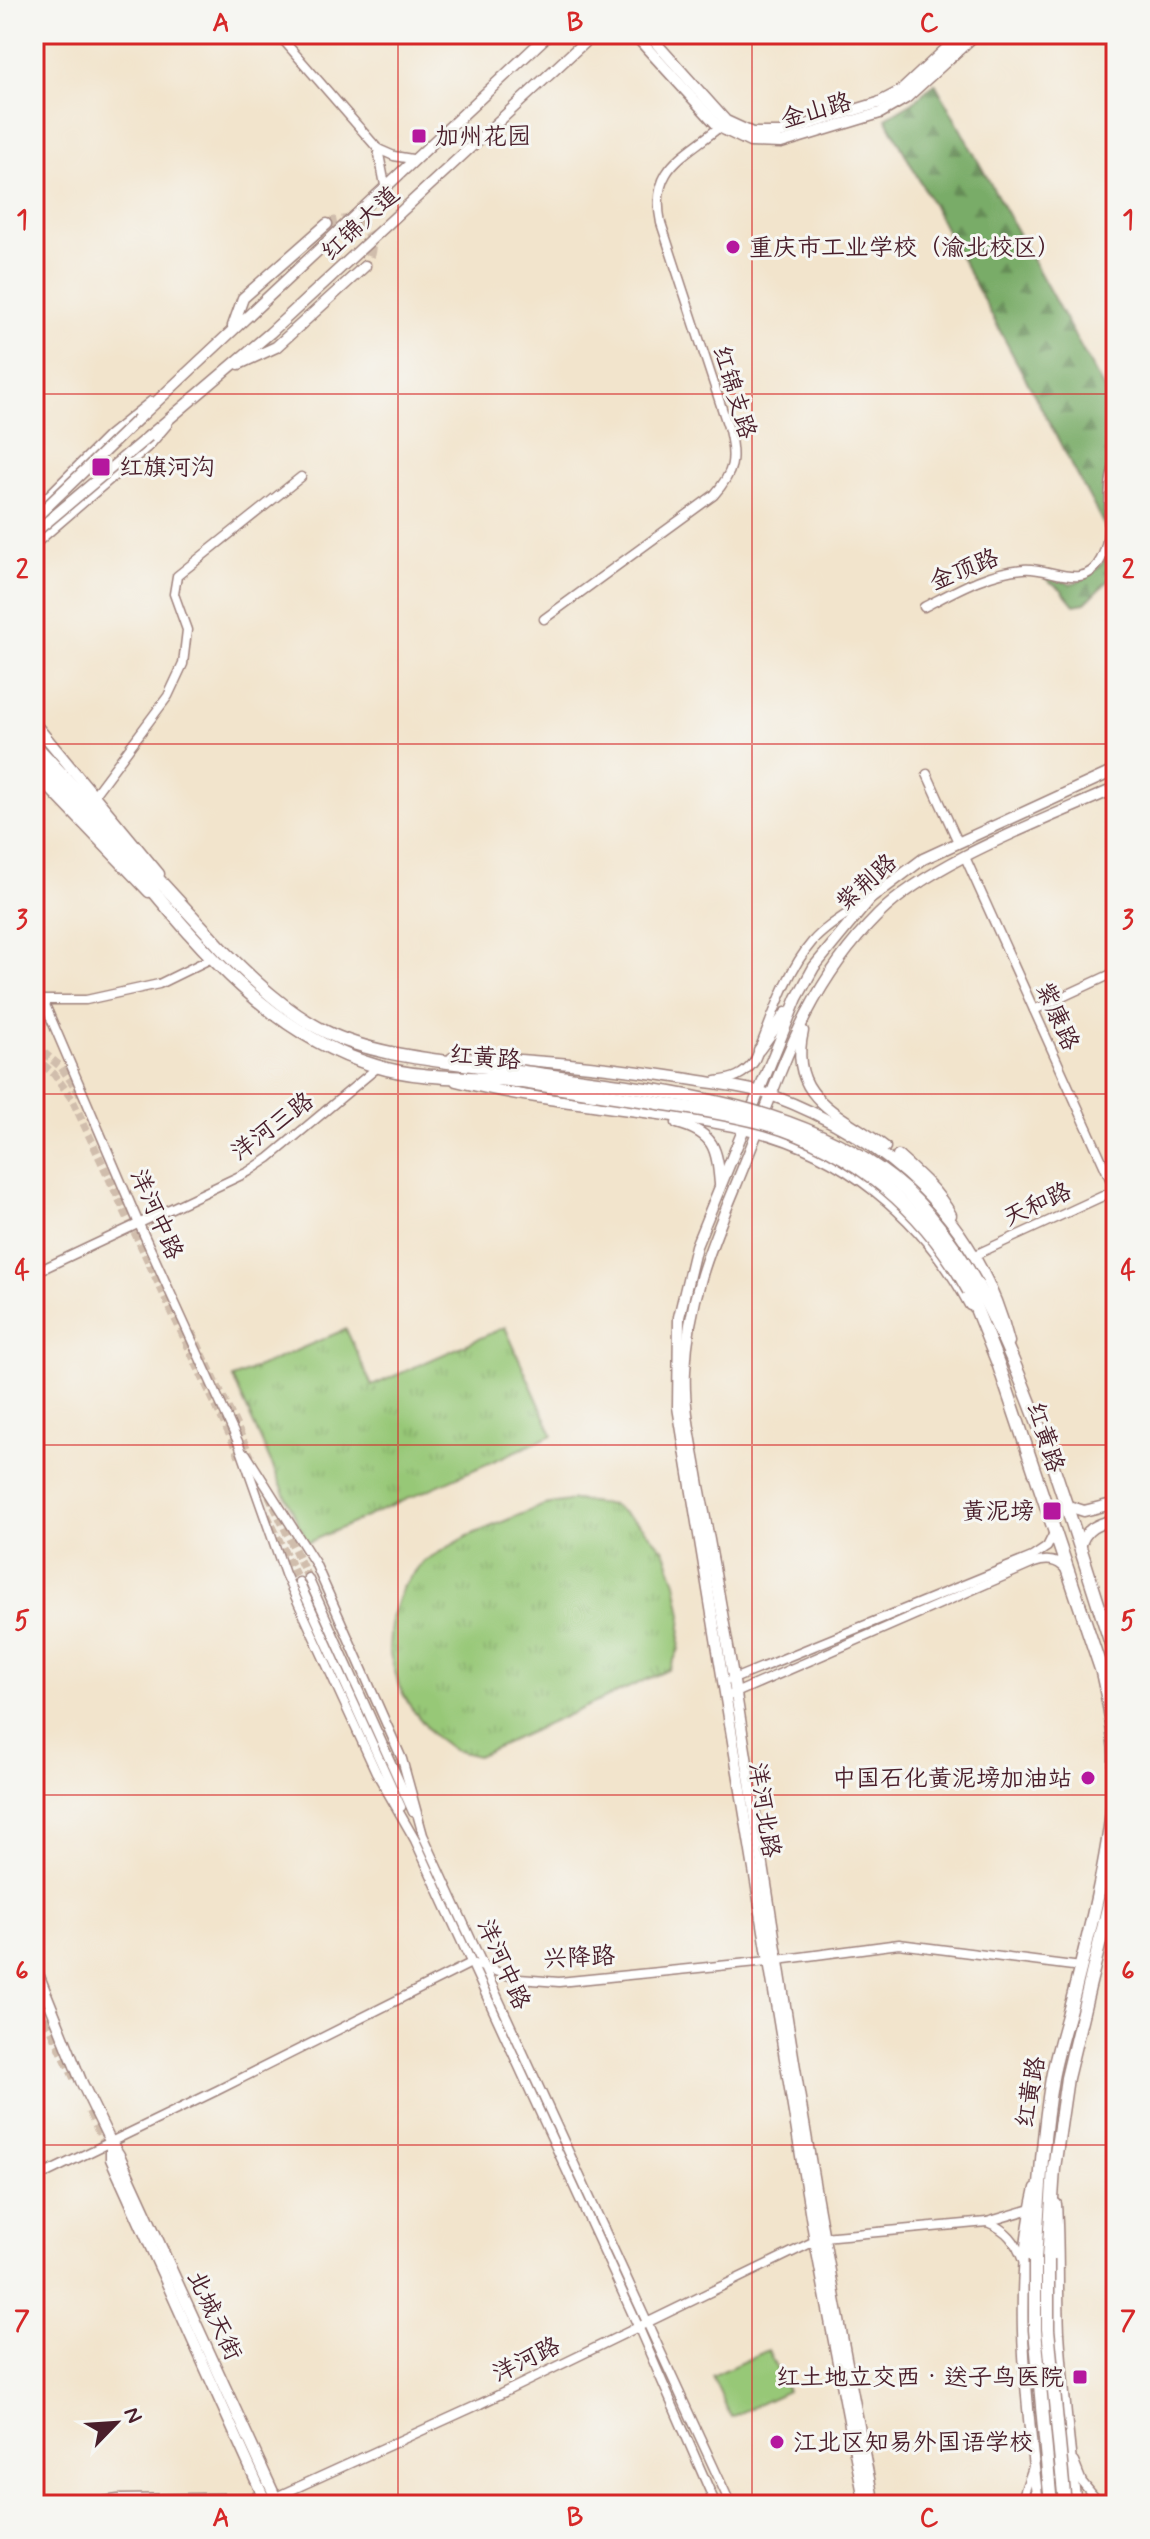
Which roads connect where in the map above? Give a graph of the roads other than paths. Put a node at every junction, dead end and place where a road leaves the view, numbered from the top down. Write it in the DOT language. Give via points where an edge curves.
graph roads {
  1 [pos="278,34"];
  2 [pos="549,34"];
  3 [pos="593,34"];
  4 [pos="634,34"];
  5 [pos="648,34"];
  6 [pos="962,34"];
  7 [pos="976,34"];
  8 [pos="722,124"];
  9 [pos="378,149"];
  10 [pos="412,159"];
  11 [pos="385,185"];
  12 [pos="327,224"];
  13 [pos="365,266"];
  14 [pos="231,331"];
  15 [pos="226,370"];
  16 [pos="183,375"];
  17 [pos="187,402"];
  18 [pos="1116,461"];
  19 [pos="301,477"];
  20 [pos="34,510"];
  21 [pos="34,519"];
  22 [pos="34,533"];
  23 [pos="34,545"];
  24 [pos="924,607"];
  25 [pos="544,619"];
  26 [pos="34,723"];
  27 [pos="34,744"];
  28 [pos="34,758"];
  29 [pos="1116,770"];
  30 [pos="34,772"];
  31 [pos="927,774"];
  32 [pos="1116,788"];
  33 [pos="94,795"];
  34 [pos="958,842"];
  35 [pos="965,857"];
  36 [pos="137,864"];
  37 [pos="870,899"];
  38 [pos="179,912"];
  39 [pos="212,958"];
  40 [pos="1116,972"];
  41 [pos="797,998"];
  42 [pos="38,1000"];
  43 [pos="809,1005"];
  44 [pos="1034,1010"];
  45 [pos="759,1050"];
  46 [pos="426,1058"];
  47 [pos="378,1067"];
  48 [pos="431,1075"];
  49 [pos="509,1075"];
  50 [pos="706,1082"];
  51 [pos="758,1092"];
  52 [pos="770,1095"];
  53 [pos="613,1107"];
  54 [pos="744,1128"];
  55 [pos="758,1132"];
  56 [pos="720,1188"];
  57 [pos="1116,1191"];
  58 [pos="139,1224"];
  59 [pos="965,1241"];
  60 [pos="975,1255"];
  61 [pos="34,1273"];
  62 [pos="973,1288"];
  63 [pos="1013,1360"];
  64 [pos="999,1366"];
  65 [pos="239,1444"];
  66 [pos="1116,1503"];
  67 [pos="1065,1505"];
  68 [pos="1092,1510"];
  69 [pos="1116,1519"];
  70 [pos="1096,1525"];
  71 [pos="1054,1533"];
  72 [pos="1080,1551"];
  73 [pos="1069,1574"];
  74 [pos="303,1580"];
  75 [pos="1116,1659"];
  76 [pos="729,1681"];
  77 [pos="731,1695"];
  78 [pos="419,1837"];
  79 [pos="1116,1875"];
  80 [pos="773,1960"];
  81 [pos="471,1963"];
  82 [pos="34,1964"];
  83 [pos="1081,1967"];
  84 [pos="484,1969"];
  85 [pos="111,2143"];
  86 [pos="1047,2167"];
  87 [pos="34,2179"];
  88 [pos="1031,2209"];
  89 [pos="987,2222"];
  90 [pos="819,2239"];
  91 [pos="1035,2260"];
  92 [pos="642,2325"];
  93 [pos="1070,2454"];
  94 [pos="1034,2463"];
  95 [pos="265,2501"];
  96 [pos="278,2501"];
  97 [pos="76,2505"];
  98 [pos="716,2505"];
  99 [pos="731,2505"];
  100 [pos="865,2505"];
  101 [pos="874,2505"];
  102 [pos="1020,2505"];
  103 [pos="1038,2505"];
  104 [pos="1051,2505"];
  105 [pos="1065,2505"];
  106 [pos="1076,2505"];
  107 [pos="1101,2505"];
  1 -- 9 [label="street"];
  2 -- 10 [label="main road, 红锦大道"];
  3 -- 15 [label="main road, 红锦大道"];
  4 -- 8 [label="main road, 金山路"];
  5 -- 8 [label="main road, 金山路"];
  6 -- 8 [label="main road, 金山路" via="901,91 878,103 780,133 752,133"];
  7 -- 8 [label="main road, 金山路" via="906,98 880,113 781,143 750,142"];
  8 -- 25 [label="street, 红锦支路" via="667,171 657,205 729,430 734,452 729,477 714,495"];
  9 -- 10 [label="street"];
  9 -- 11 [label="street"];
  10 -- 11 [label="main road, 红锦大道"];
  11 -- 14 [label="main road, 红锦大道"];
  12 -- 14 [label="main road" via="243,298"];
  13 -- 15 [label="main road" via="276,347"];
  14 -- 16 [label="main road, 红锦大道"];
  15 -- 17 [label="main road, 红锦大道"];
  16 -- 20 [label="street" via="109,435"];
  16 -- 21 [label="main road, 红锦大道, bridge"];
  17 -- 22 [label="main road, 红锦大道, bridge"];
  17 -- 23 [label="street" via="150,445"];
  18 -- 24 [label="street, 金顶路" via="1107,546 1086,575 1065,577 1025,568 997,573"];
  19 -- 33 [label="street" via="177,576 174,594 187,630 183,664 168,696"];
  26 -- 33 [label="main road"];
  27 -- 36 [label="highway"];
  28 -- 36 [label="highway"];
  29 -- 34 [label="main road, 紫荆路"];
  30 -- 38 [label="main road" via="128,872"];
  31 -- 34 [label="street"];
  32 -- 35 [label="main road, 紫荆路"];
  33 -- 38 [label="main road" via="145,854"];
  34 -- 37 [label="main road, 紫荆路" via="923,859"];
  35 -- 43 [label="main road, 紫荆路" via="881,911"];
  35 -- 44 [label="street, 紫康路"];
  36 -- 38 [label="highway"];
  37 -- 41 [label="main road, 紫荆路" via="814,967"];
  37 -- 45 [label="street" via="808,948"];
  38 -- 39 [label="highway, 红黄路"];
  38 -- 46 [label="highway, 红黄路" via="255,981 324,1031 368,1047"];
  39 -- 42 [label="street" via="159,984 86,1000"];
  39 -- 47 [label="highway, 红黄路" via="245,991 313,1041"];
  40 -- 44 [label="street"];
  41 -- 45 [label="main road"];
  41 -- 51 [label="main road, 紫荆路"];
  42 -- 58 [label="street, 洋河中路"];
  43 -- 52 [label="main road, 紫荆路"];
  43 -- 59 [label="main road" via="800,1052 815,1098 923,1178 944,1202"];
  44 -- 57 [label="street, 紫康路"];
  45 -- 50 [label="street" via="738,1077"];
  46 -- 49 [label="highway, 红黄路"];
  46 -- 50 [label="main road" via="551,1062"];
  47 -- 48 [label="highway, 红黄路"];
  47 -- 58 [label="street, 洋河三路" via="248,1172"];
  48 -- 49 [label="highway, 红黄路"];
  48 -- 53 [label="main road" via="504,1093"];
  49 -- 62 [label="highway, 红黄路, bridge" via="720,1113 808,1140 875,1178 904,1203"];
  50 -- 51 [label="main road"];
  51 -- 52 [label="main road"];
  51 -- 54 [label="main road, 紫荆路"];
  52 -- 55 [label="main road, 紫荆路"];
  52 -- 59 [label="main road" via="856,1135 893,1160"];
  53 -- 54 [label="main road"];
  53 -- 56 [label="main road" via="703,1132 716,1152"];
  54 -- 55 [label="main road"];
  54 -- 56 [label="main road, 洋河北路"];
  55 -- 64 [label="main road" via="839,1167 899,1210 948,1268"];
  55 -- 76 [label="main road, 洋河北路" via="698,1284 684,1378"];
  56 -- 76 [label="main road, 洋河北路" via="686,1284 676,1379"];
  57 -- 60 [label="street, 天和路"];
  58 -- 61 [label="street, 洋河三路"];
  58 -- 65 [label="street, 洋河中路"];
  59 -- 60 [label="main road"];
  60 -- 63 [label="main road" via="1000,1306"];
  62 -- 63 [label="highway, 红黄路"];
  62 -- 64 [label="highway, 红黄路"];
  63 -- 67 [label="highway, 红黄路"];
  64 -- 71 [label="highway, 红黄路"];
  65 -- 78 [label="street, 洋河中路" via="283,1571 376,1772"];
  65 -- 78 [label="street, 洋河中路" via="315,1563 402,1759"];
  66 -- 68 [label="main road"];
  67 -- 68 [label="main road"];
  67 -- 72 [label="highway, 红黄路"];
  68 -- 70 [label="main road" via="1086,1520"];
  69 -- 70 [label="main road"];
  70 -- 72 [label="main road" via="1082,1540"];
  71 -- 73 [label="highway, 红黄路"];
  71 -- 76 [label="street" via="1047,1547 1032,1557"];
  72 -- 75 [label="highway, 红黄路"];
  73 -- 77 [label="street" via="1056,1562 1034,1563"];
  73 -- 83 [label="highway, 红黄路" via="1102,1672 1115,1755 1113,1804"];
  74 -- 78 [label="street"];
  76 -- 77 [label="main road, 洋河北路"];
  77 -- 80 [label="main road, 洋河北路"];
  78 -- 81 [label="street, 洋河中路"];
  78 -- 84 [label="street, 洋河中路"];
  79 -- 86 [label="highway, 红黄路"];
  80 -- 83 [label="street, 兴降路" via="899,1944"];
  80 -- 84 [label="street, 兴降路" via="559,1982"];
  80 -- 90 [label="main road, 洋河北路"];
  81 -- 84 [label="street, 兴降路"];
  81 -- 85 [label="street"];
  81 -- 92 [label="street, 洋河中路"];
  82 -- 85 [label="main road, 北城天街"];
  83 -- 86 [label="highway, 红黄路" via="1052,2076"];
  84 -- 92 [label="street, 洋河中路"];
  85 -- 87 [label="street"];
  85 -- 95 [label="main road, 北城天街" via="111,2159"];
  85 -- 96 [label="main road, 北城天街"];
  86 -- 88 [label="main road"];
  86 -- 91 [label="highway, 红黄路"];
  86 -- 93 [label="main road" via="1059,2259"];
  88 -- 89 [label="street, 洋河路"];
  88 -- 91 [label="main road"];
  89 -- 90 [label="street, 洋河路"];
  89 -- 91 [label="street" via="1002,2228"];
  90 -- 92 [label="street, 洋河路"];
  90 -- 100 [label="main road, 洋河北路"];
  90 -- 101 [label="main road, 洋河北路"];
  91 -- 94 [label="main road" via="1023,2331"];
  91 -- 104 [label="highway, 红黄路, bridge" via="1035,2330"];
  91 -- 105 [label="highway, 红黄路, bridge" via="1048,2329"];
  92 -- 96 [label="street, 洋河路"];
  92 -- 98 [label="street, 洋河中路"];
  92 -- 99 [label="street, 洋河中路"];
  93 -- 94 [label="main road" via="1064,2475 1055,2478 1041,2474"];
  93 -- 106 [label="main road"];
  93 -- 107 [label="street" via="1082,2482"];
  94 -- 102 [label="street"];
  94 -- 103 [label="main road"];
  95 -- 96 [label="street, 洋河路"];
  95 -- 97 [label="street, 洋河路" via="118,2499"];
}
